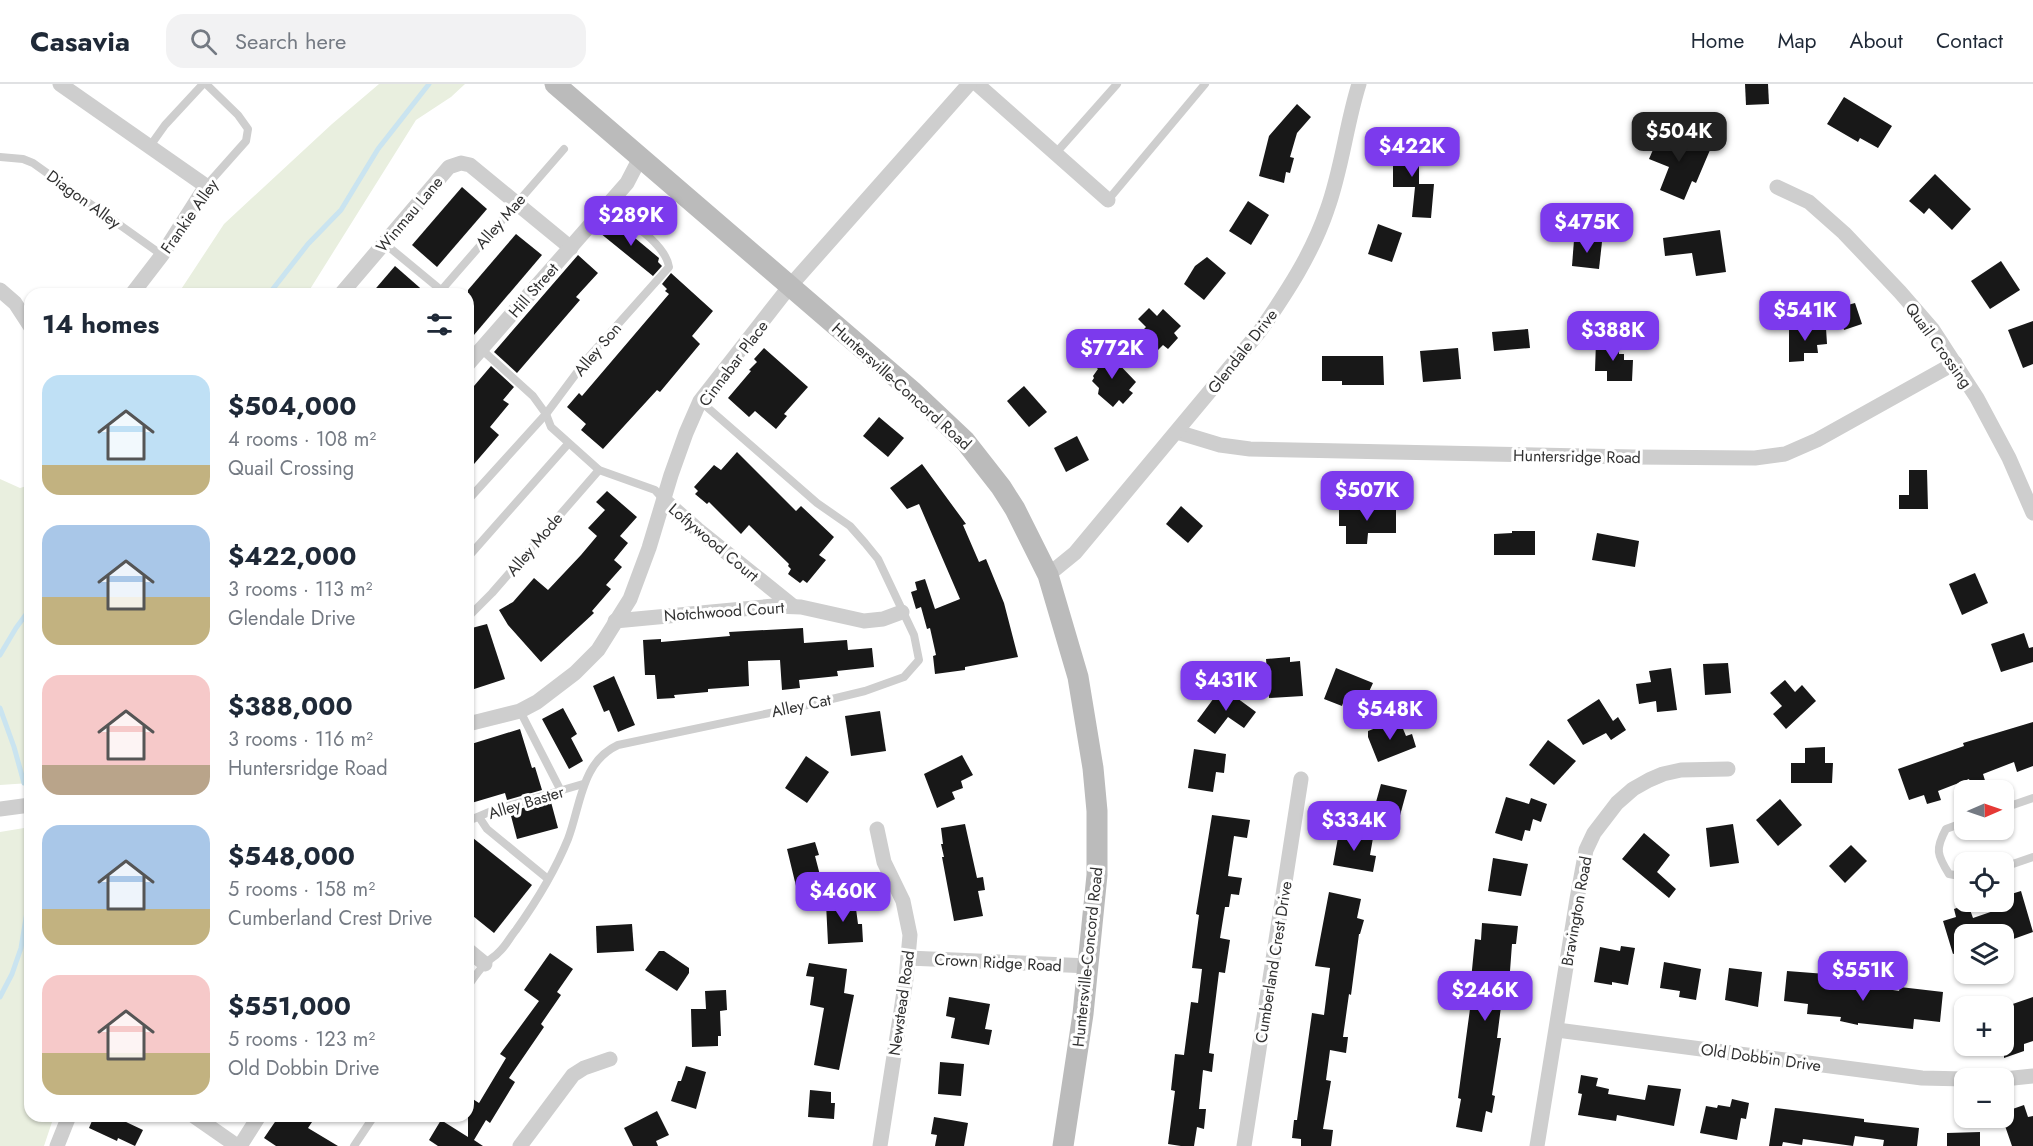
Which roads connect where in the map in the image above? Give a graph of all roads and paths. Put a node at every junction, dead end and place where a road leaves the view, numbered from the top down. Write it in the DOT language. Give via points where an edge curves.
graph roads {
  1 [pos="60,84"];
  2 [pos="204,84"];
  3 [pos="555,84"];
  4 [pos="969,84"];
  5 [pos="977,84"];
  6 [pos="1117,84"];
  7 [pos="1205,84"];
  8 [pos="1359,84"];
  9 [pos="150,146"];
  10 [pos="564,149"];
  11 [pos="1055,154"];
  12 [pos="0,157"];
  13 [pos="640,158"];
  14 [pos="206,186"];
  15 [pos="1777,187"];
  16 [pos="1108,200"];
  17 [pos="516,203"];
  18 [pos="608,205"];
  19 [pos="384,243"];
  20 [pos="571,248"];
  21 [pos="162,255"];
  22 [pos="790,286"];
  23 [pos="137,288"];
  24 [pos="346,288"];
  25 [pos="435,288"];
  26 [pos="442,288"];
  27 [pos="0,290"];
  28 [pos="24,317"];
  29 [pos="481,349"];
  30 [pos="474,357"];
  31 [pos="1955,363"];
  32 [pos="700,401"];
  33 [pos="546,414"];
  34 [pos="1177,432"];
  35 [pos="568,444"];
  36 [pos="599,470"];
  37 [pos="474,493"];
  38 [pos="664,500"];
  39 [pos="2033,513"];
  40 [pos="474,550"];
  41 [pos="1048,575"];
  42 [pos="793,606"];
  43 [pos="474,611"];
  44 [pos="902,612"];
  45 [pos="615,621"];
  46 [pos="520,711"];
  47 [pos="474,722"];
  48 [pos="1728,769"];
  49 [pos="1301,779"];
  50 [pos="583,784"];
  51 [pos="561,791"];
  52 [pos="2033,798"];
  53 [pos="2014,805"];
  54 [pos="24,806"];
  55 [pos="0,809"];
  56 [pos="479,817"];
  57 [pos="474,819"];
  58 [pos="1954,826"];
  59 [pos="877,829"];
  60 [pos="2033,856"];
  61 [pos="2014,863"];
  62 [pos="1954,875"];
  63 [pos="548,879"];
  64 [pos="474,955"];
  65 [pos="908,958"];
  66 [pos="485,964"];
  67 [pos="1089,966"];
  68 [pos="474,978"];
  69 [pos="1557,1029"];
  70 [pos="610,1059"];
  71 [pos="2033,1076"];
  72 [pos="2014,1078"];
  73 [pos="1954,1079"];
  74 [pos="67,1122"];
  75 [pos="203,1122"];
  76 [pos="255,1122"];
  77 [pos="370,1122"];
  78 [pos="57,1146"];
  79 [pos="238,1146"];
  80 [pos="354,1146"];
  81 [pos="520,1146"];
  82 [pos="880,1146"];
  83 [pos="1063,1146"];
  84 [pos="1244,1146"];
  85 [pos="1537,1146"];
  1 -- 9 [label="street"];
  2 -- 9 [label="lane"];
  2 -- 14 [label="lane, Frankie Alley" via="248,129 246,141"];
  3 -- 13 [label="main road, Huntersville-Concord Road"];
  4 -- 22 [label="street, Cinnabar Place"];
  5 -- 11 [label="street"];
  6 -- 11 [label="lane"];
  7 -- 16 [label="lane"];
  8 -- 34 [label="street, Glendale Drive" via="1328,209 1308,257 1260,331"];
  9 -- 14 [label="street"];
  10 -- 17 [label="lane, Alley Mae"];
  11 -- 16 [label="street"];
  12 -- 21 [label="lane, Diagon Alley" via="33,163"];
  13 -- 18 [label="street, Hill Street" via="627,183"];
  13 -- 22 [label="main road, Huntersville-Concord Road"];
  14 -- 21 [label="street, Frankie Alley"];
  15 -- 31 [label="street, Quail Crossing" via="1809,202 1844,233 1933,330"];
  17 -- 19 [label="street, Winmau Lane" via="470,165 461,163 448,167"];
  17 -- 20 [label="street, Winmau Lane"];
  17 -- 26 [label="lane, Alley Mae"];
  18 -- 20 [label="street, Hill Street"];
  18 -- 33 [label="lane, Alley Son" via="649,237 668,259 669,267 586,359"];
  19 -- 24 [label="street, Winmau Lane"];
  19 -- 25 [label="lane"];
  20 -- 29 [label="street, Hill Street"];
  21 -- 23 [label="street, Frankie Alley"];
  22 -- 32 [label="street, Cinnabar Place"];
  22 -- 41 [label="main road, Huntersville-Concord Road" via="965,441 1001,487"];
  27 -- 28 [label="street"];
  29 -- 30 [label="street, Hill Street"];
  29 -- 33 [label="lane" via="533,396"];
  31 -- 34 [label="street, Huntersridge Road" via="1817,440 1785,454 1755,458 1250,449"];
  31 -- 39 [label="street, Quail Crossing" via="2009,458"];
  32 -- 38 [label="street, Cinnabar Place"];
  32 -- 44 [label="lane, Alley Cat" via="816,503 850,526 878,559"];
  33 -- 35 [label="lane" via="551,428"];
  33 -- 37 [label="lane, Alley Son"];
  34 -- 41 [label="street, Glendale Drive" via="1075,553"];
  35 -- 36 [label="lane"];
  35 -- 40 [label="lane"];
  36 -- 38 [label="lane" via="655,490"];
  36 -- 43 [label="lane, Alley Mode"];
  38 -- 42 [label="street, Loftywood Court"];
  38 -- 45 [label="street, Cinnabar Place" via="630,599"];
  41 -- 67 [label="main road, Huntersville-Concord Road" via="1078,678 1093,768 1097,875"];
  42 -- 44 [label="street, Notchwood Court" via="864,621"];
  42 -- 45 [label="street, Notchwood Court"];
  44 -- 50 [label="lane, Alley Cat" via="914,635 919,660 904,678 803,706 618,745 594,764"];
  45 -- 46 [label="street, Cinnabar Place" via="598,650 576,673"];
  46 -- 47 [label="street, Cinnabar Place"];
  46 -- 51 [label="lane"];
  48 -- 69 [label="street, Bravington Road" via="1681,770 1649,780 1617,803 1594,833 1586,850"];
  49 -- 84 [label="street, Cumberland Crest Drive"];
  50 -- 51 [label="lane, Alley Baster"];
  50 -- 63 [label="lane, Alley Cat" via="568,840"];
  51 -- 56 [label="lane, Alley Baster"];
  52 -- 53 [label="lane"];
  54 -- 55 [label="street"];
  56 -- 57 [label="lane, Alley Baster"];
  56 -- 63 [label="lane" via="487,829"];
  58 -- 62 [label="lane" via="1946,829 1939,842 1939,857 1949,874"];
  59 -- 65 [label="street, Newstead Road" via="884,862 909,923"];
  60 -- 61 [label="lane"];
  63 -- 66 [label="lane, Alley Cat" via="500,952"];
  64 -- 66 [label="street"];
  65 -- 67 [label="street, Crown Ridge Road"];
  65 -- 82 [label="street, Newstead Road"];
  66 -- 68 [label="lane, Alley Cat"];
  67 -- 83 [label="main road, Huntersville-Concord Road"];
  69 -- 73 [label="street, Old Dobbin Drive"];
  69 -- 85 [label="street, Bravington Road"];
  70 -- 81 [label="street" via="573,1075"];
  71 -- 72 [label="street"];
  74 -- 78 [label="street"];
  75 -- 79 [label="street"];
  76 -- 79 [label="street"];
  77 -- 80 [label="lane"];
}
